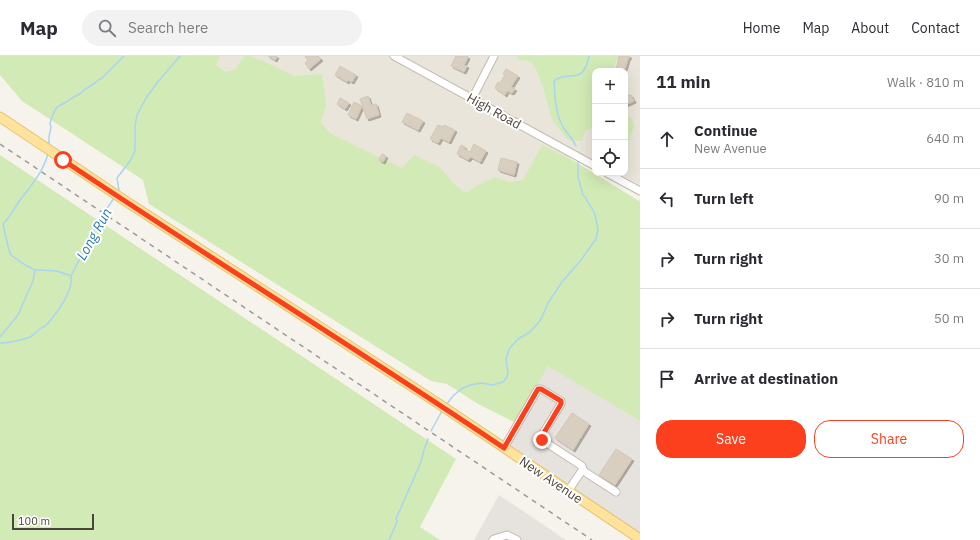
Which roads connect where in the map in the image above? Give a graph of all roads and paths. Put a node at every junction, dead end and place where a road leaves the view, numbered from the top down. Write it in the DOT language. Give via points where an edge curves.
graph roads {
  1 [pos="394,56"];
  2 [pos="494,56"];
  3 [pos="472,99"];
  4 [pos="0,117"];
  5 [pos="592,164"];
  6 [pos="612,176"];
  7 [pos="640,191"];
  8 [pos="504,448"];
  9 [pos="582,470"];
  10 [pos="568,491"];
  11 [pos="616,492"];
  12 [pos="493,540"];
  13 [pos="517,540"];
  14 [pos="640,540"];
  1 -- 3 [label="street, High Road"];
  2 -- 3 [label="street"];
  3 -- 5 [label="street, High Road"];
  4 -- 8 [label="main road, New Avenue"];
  6 -- 7 [label="street"];
  8 -- 9 [label="street" via="538,389 541,389 561,401 542,440 582,466"];
  8 -- 10 [label="main road, New Avenue"];
  9 -- 10 [label="street"];
  9 -- 11 [label="street"];
  10 -- 14 [label="main road, New Avenue"];
  12 -- 13 [label="street" via="508,535"];
}
